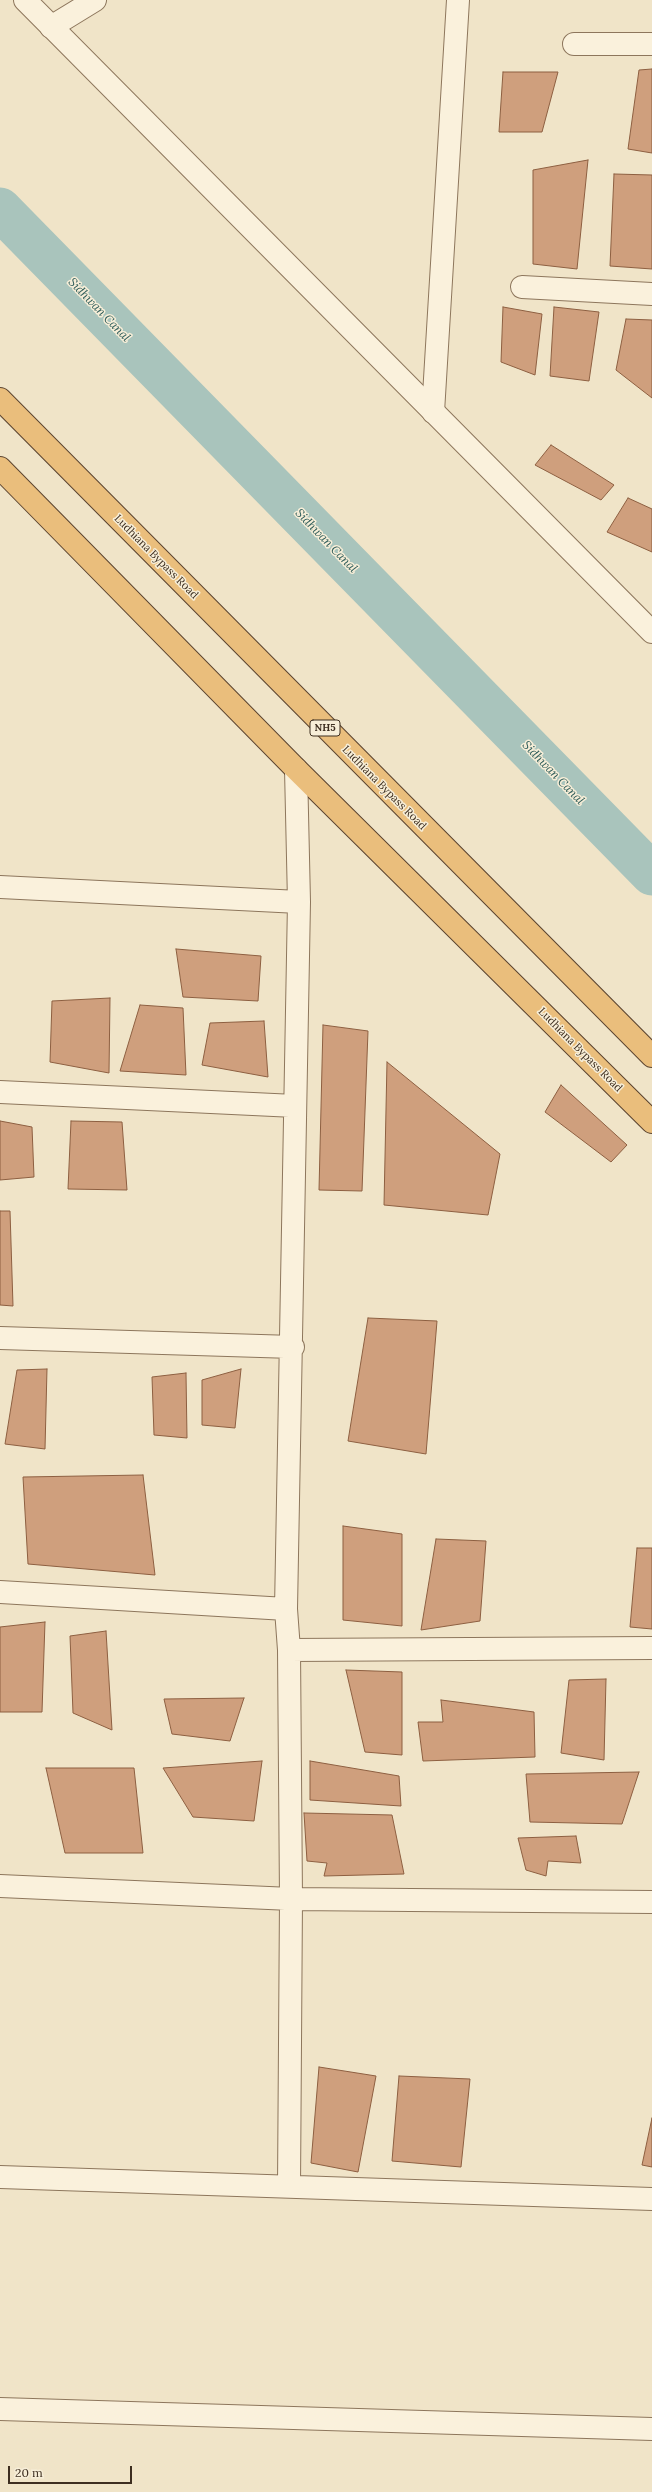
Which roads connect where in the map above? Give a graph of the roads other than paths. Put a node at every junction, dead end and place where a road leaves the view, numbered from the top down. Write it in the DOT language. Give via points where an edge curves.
graph roads {
  1 [pos="25,0"];
  2 [pos="95,0"];
  3 [pos="458,0"];
  4 [pos="51,27"];
  5 [pos="574,44"];
  6 [pos="652,44"];
  7 [pos="522,287"];
  8 [pos="652,294"];
  9 [pos="0,399"];
  10 [pos="433,412"];
  11 [pos="0,468"];
  12 [pos="652,632"];
  13 [pos="296,769"];
  14 [pos="0,887"];
  15 [pos="299,902"];
  16 [pos="652,1056"];
  17 [pos="0,1092"];
  18 [pos="295,1106"];
  19 [pos="652,1122"];
  20 [pos="0,1338"];
  21 [pos="293,1347"];
  22 [pos="0,1592"];
  23 [pos="286,1609"];
  24 [pos="652,1648"];
  25 [pos="289,1650"];
  26 [pos="0,1886"];
  27 [pos="291,1899"];
  28 [pos="652,1902"];
  29 [pos="0,2177"];
  30 [pos="289,2186"];
  31 [pos="652,2199"];
  32 [pos="0,2409"];
  33 [pos="652,2429"];
  1 -- 4 [label="street"];
  2 -- 4 [label="street"];
  3 -- 10 [label="street"];
  4 -- 10 [label="street"];
  5 -- 6 [label="street"];
  7 -- 8 [label="street"];
  9 -- 16 [label="highway, Ludhiana Bypass Road / NH5"];
  10 -- 12 [label="street"];
  11 -- 13 [label="highway, Ludhiana Bypass Road"];
  13 -- 15 [label="street"];
  13 -- 19 [label="highway, Ludhiana Bypass Road"];
  14 -- 15 [label="street"];
  15 -- 18 [label="street"];
  17 -- 18 [label="street"];
  18 -- 21 [label="street"];
  20 -- 21 [label="street"];
  21 -- 23 [label="street"];
  22 -- 23 [label="street"];
  23 -- 25 [label="street"];
  24 -- 25 [label="street"];
  25 -- 27 [label="street"];
  26 -- 27 [label="street"];
  27 -- 28 [label="street"];
  27 -- 30 [label="street"];
  29 -- 30 [label="street"];
  30 -- 31 [label="street"];
  32 -- 33 [label="street"];
}
